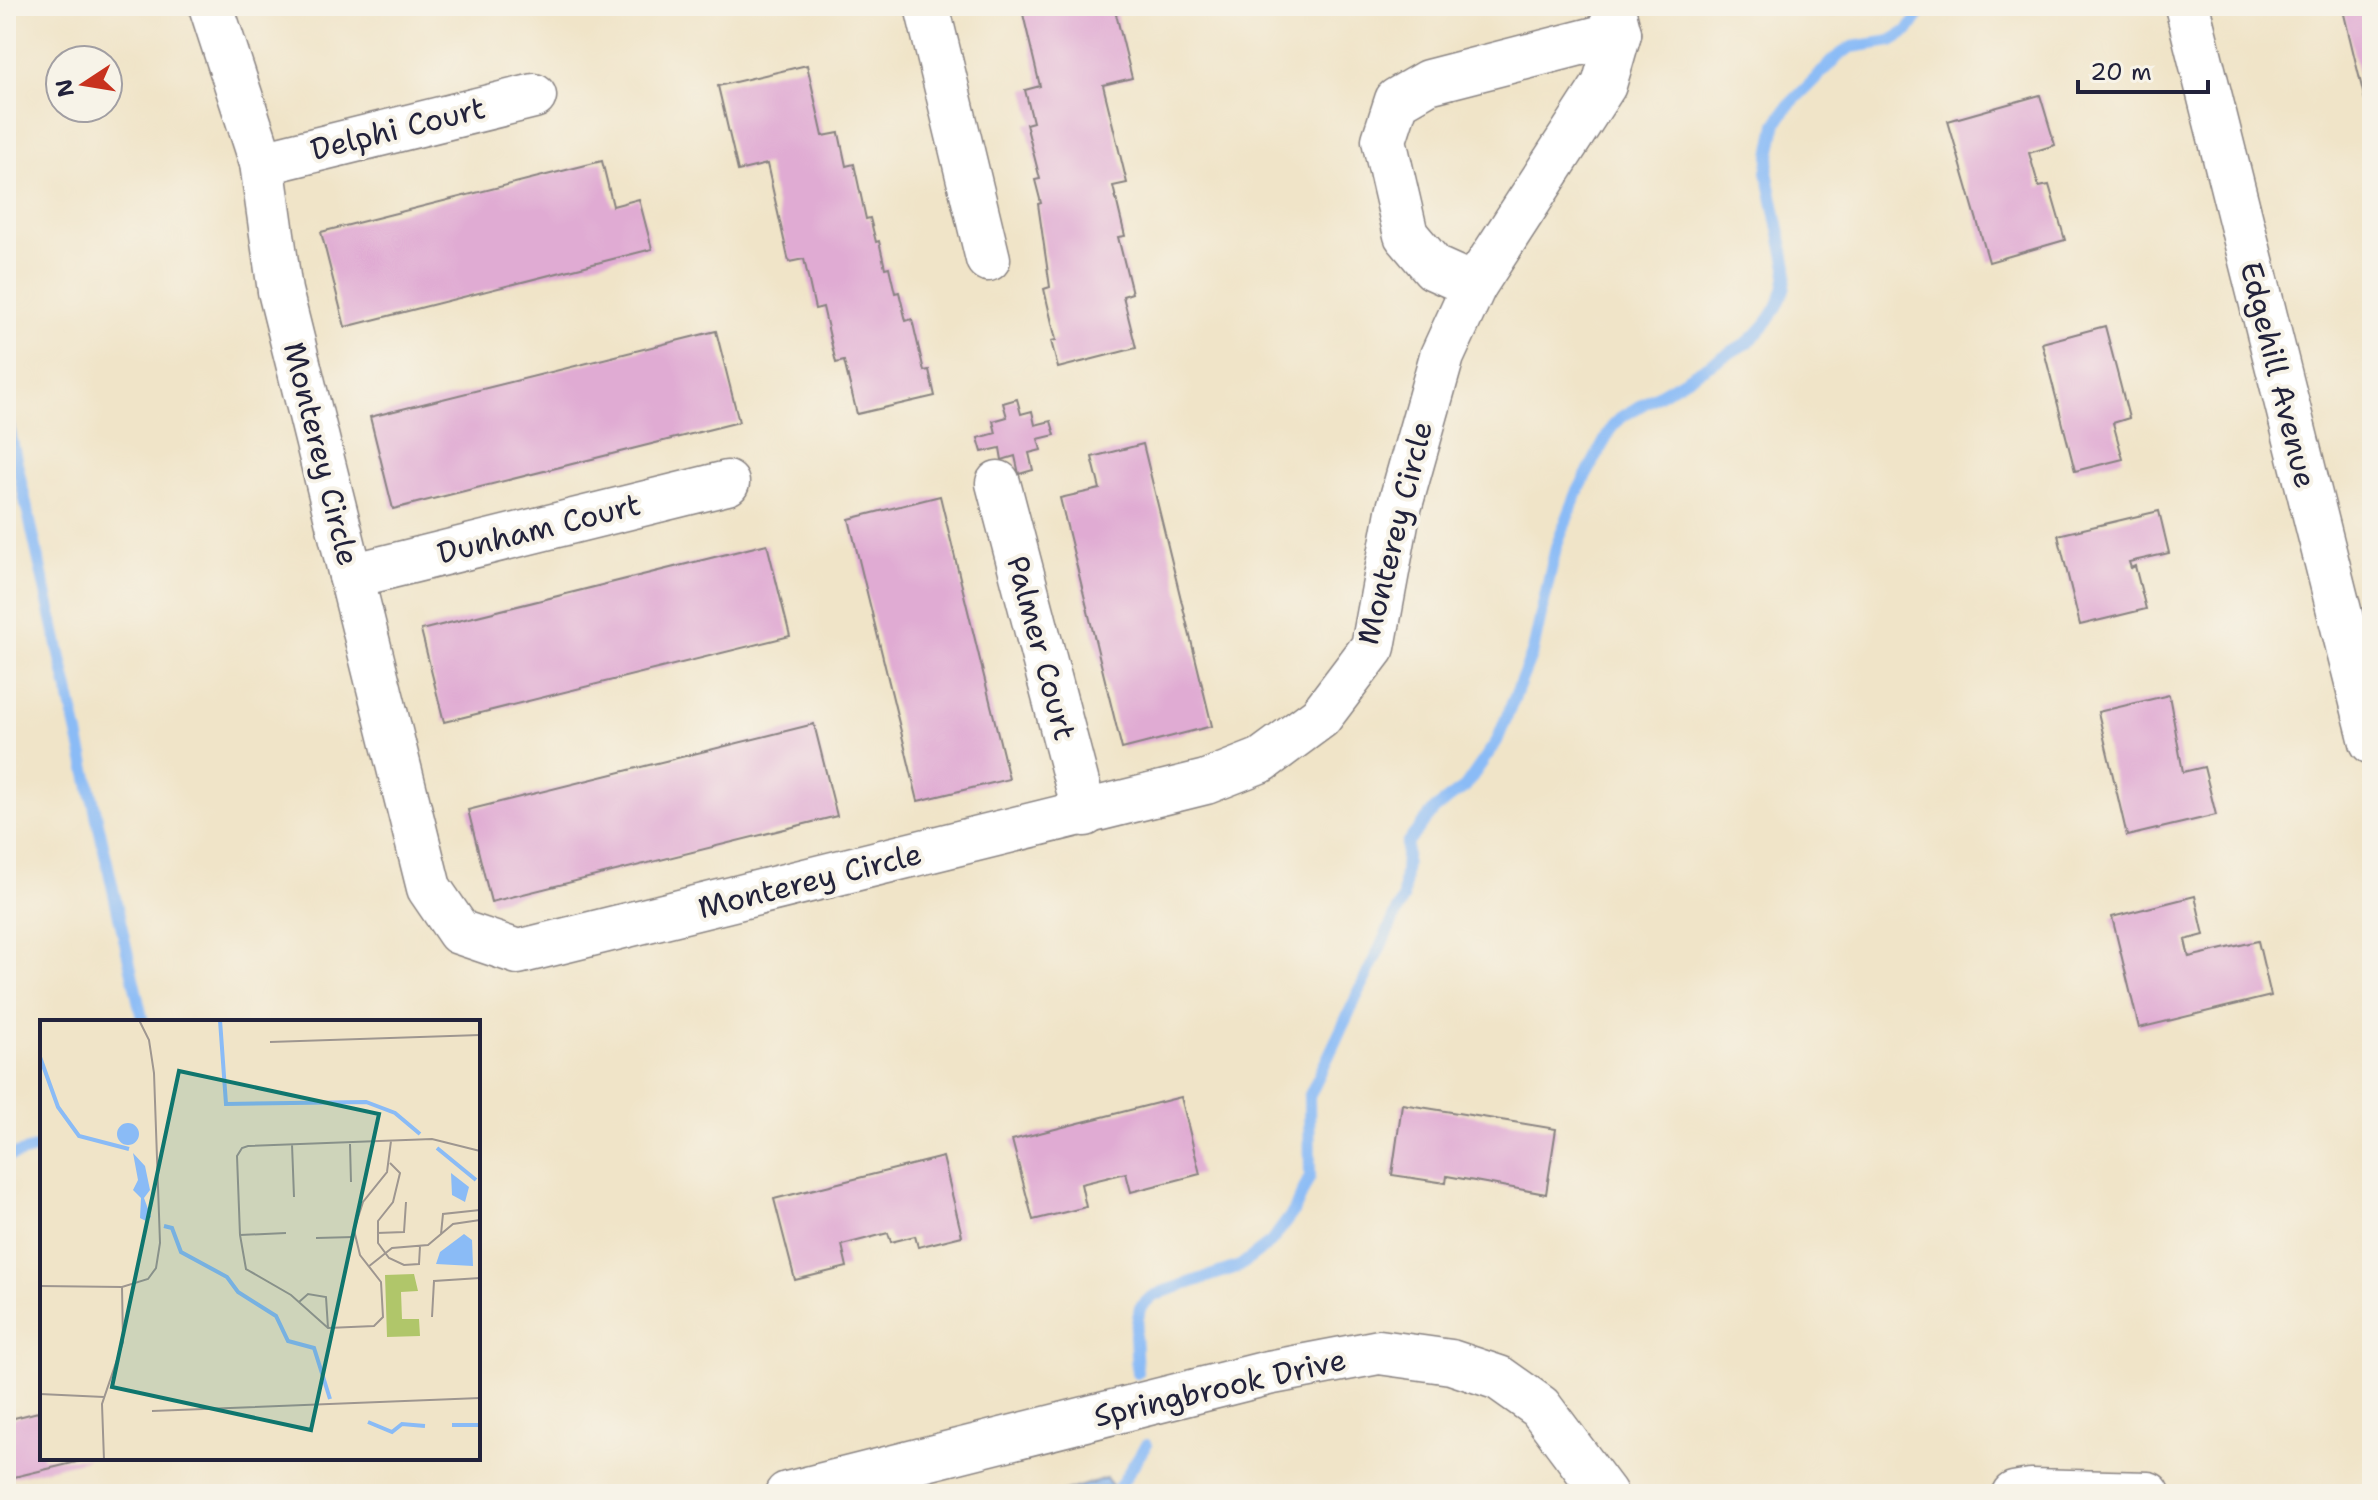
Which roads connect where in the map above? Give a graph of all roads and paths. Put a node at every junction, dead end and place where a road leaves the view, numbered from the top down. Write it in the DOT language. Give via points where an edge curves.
graph roads {
  1 [pos="211,6"];
  2 [pos="927,6"];
  3 [pos="2187,6"];
  4 [pos="1615,20"];
  5 [pos="534,96"];
  6 [pos="262,163"];
  7 [pos="988,259"];
  8 [pos="1474,286"];
  9 [pos="727,483"];
  10 [pos="998,483"];
  11 [pos="351,576"];
  12 [pos="2372,742"];
  13 [pos="1085,814"];
  14 [pos="787,1494"];
  15 [pos="1605,1494"];
  16 [pos="2014,1494"];
  17 [pos="2148,1494"];
  1 -- 6 [label="street, Monterey Circle"];
  2 -- 7 [label="street"];
  3 -- 12 [label="street, Edgehill Avenue"];
  4 -- 8 [label="street, Monterey Circle" via="1604,85"];
  4 -- 8 [label="street" via="1428,82 1397,100 1384,140 1406,235 1434,268"];
  5 -- 6 [label="street, Delphi Court"];
  6 -- 11 [label="street, Monterey Circle" via="280,291"];
  8 -- 13 [label="street, Monterey Circle" via="1442,356 1412,456 1373,647 1320,717 1262,760 1206,782"];
  9 -- 11 [label="street, Dunham Court"];
  10 -- 13 [label="street, Palmer Court"];
  11 -- 13 [label="street, Monterey Circle" via="429,888 459,932 518,952"];
  14 -- 15 [label="street, Springbrook Drive" via="1268,1373 1379,1352 1451,1362 1499,1378 1540,1407"];
  16 -- 17 [label="street"];
}
